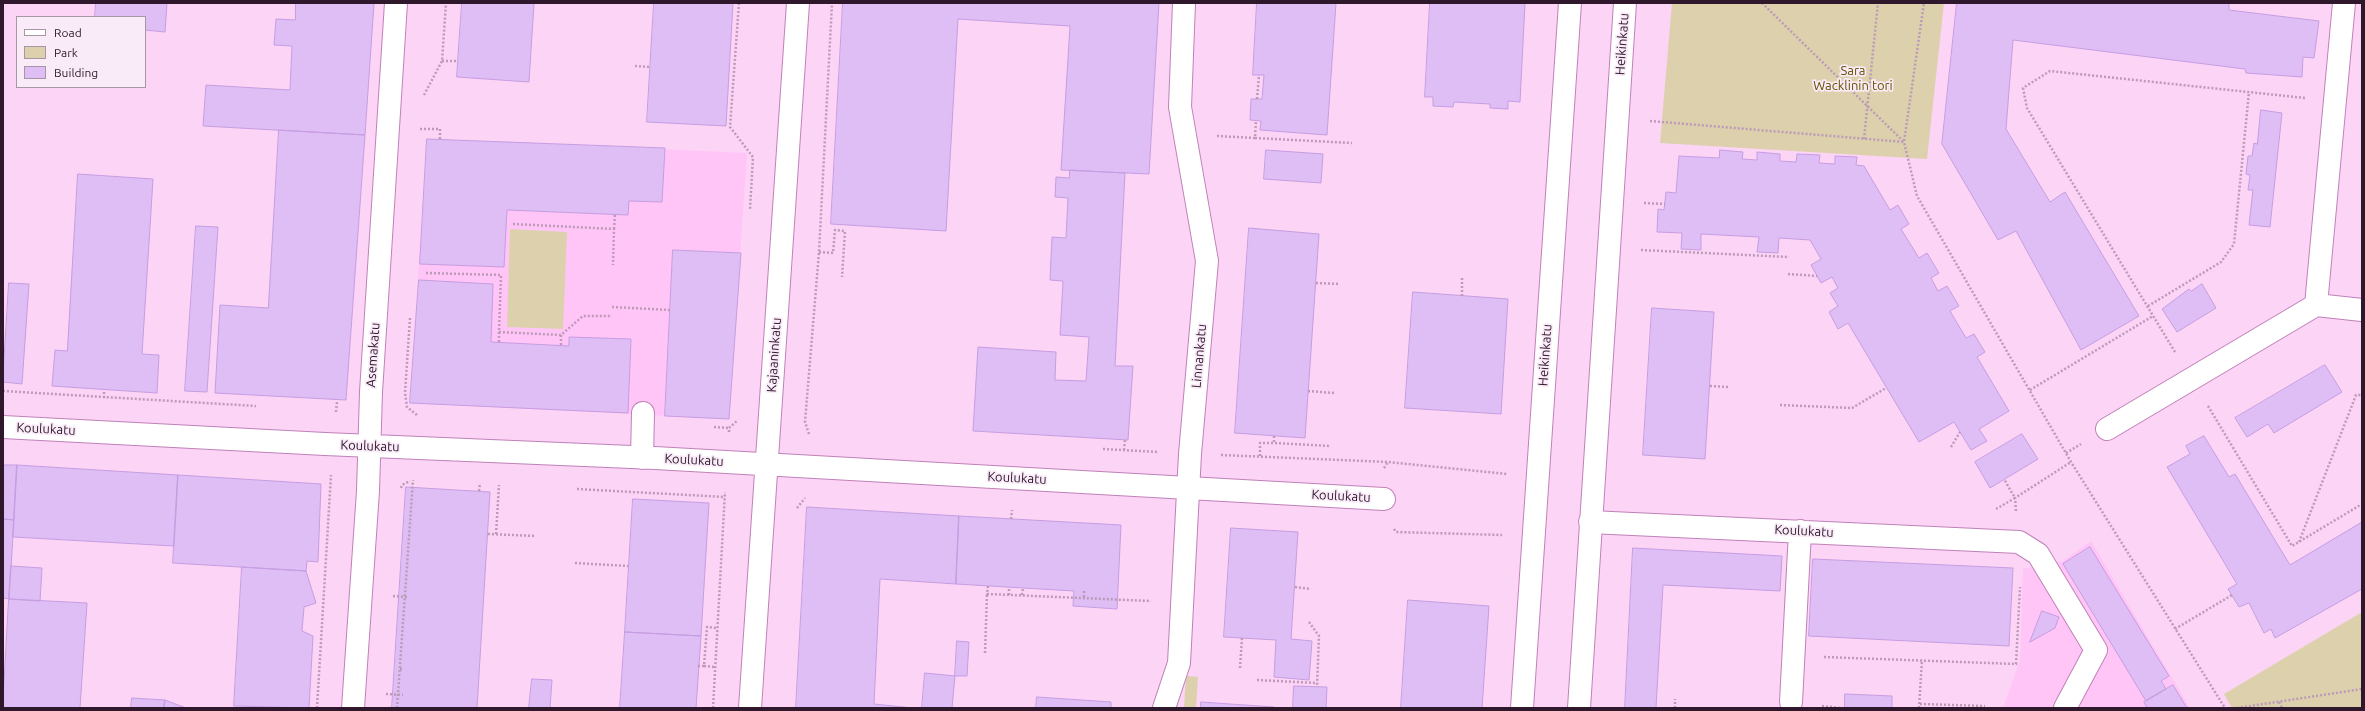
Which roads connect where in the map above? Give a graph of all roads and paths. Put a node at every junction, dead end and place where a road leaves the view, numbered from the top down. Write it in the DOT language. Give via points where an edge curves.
graph roads {
  1 [pos="396,3"];
  2 [pos="446,3"];
  3 [pos="739,3"];
  4 [pos="798,3"];
  5 [pos="832,3"];
  6 [pos="1184,3"];
  7 [pos="1570,3"];
  8 [pos="1625,3"];
  9 [pos="1762,3"];
  10 [pos="1878,3"];
  11 [pos="1924,3"];
  12 [pos="2344,3"];
  13 [pos="442,61"];
  14 [pos="458,61"];
  15 [pos="635,66"];
  16 [pos="651,67"];
  17 [pos="1259,75"];
  18 [pos="2249,92"];
  19 [pos="1257,99"];
  20 [pos="424,100"];
  21 [pos="2335,100"];
  22 [pos="1866,106"];
  23 [pos="1256,120"];
  24 [pos="1650,121"];
  25 [pos="421,122"];
  26 [pos="420,129"];
  27 [pos="1185,134"];
  28 [pos="420,137"];
  29 [pos="1255,138"];
  30 [pos="440,139"];
  31 [pos="1864,139"];
  32 [pos="1904,142"];
  33 [pos="1352,143"];
  34 [pos="1644,202"];
  35 [pos="1665,204"];
  36 [pos="615,214"];
  37 [pos="750,214"];
  38 [pos="513,224"];
  39 [pos="614,229"];
  40 [pos="1640,250"];
  41 [pos="819,252"];
  42 [pos="1789,257"];
  43 [pos="613,265"];
  44 [pos="426,273"];
  45 [pos="1788,274"];
  46 [pos="1816,276"];
  47 [pos="842,277"];
  48 [pos="1462,277"];
  49 [pos="1316,283"];
  50 [pos="1340,284"];
  51 [pos="1462,296"];
  52 [pos="2316,305"];
  53 [pos="612,306"];
  54 [pos="2148,306"];
  55 [pos="670,310"];
  56 [pos="2362,310"];
  57 [pos="410,315"];
  58 [pos="612,316"];
  59 [pos="2153,316"];
  60 [pos="499,332"];
  61 [pos="561,335"];
  62 [pos="499,342"];
  63 [pos="561,345"];
  64 [pos="2192,380"];
  65 [pos="1710,386"];
  66 [pos="1728,387"];
  67 [pos="1886,388"];
  68 [pos="104,390"];
  69 [pos="2030,390"];
  70 [pos="3,391"];
  71 [pos="1308,391"];
  72 [pos="1334,393"];
  73 [pos="2362,395"];
  74 [pos="104,398"];
  75 [pos="337,399"];
  76 [pos="258,406"];
  77 [pos="1780,406"];
  78 [pos="342,410"];
  79 [pos="328,411"];
  80 [pos="336,411"];
  81 [pos="643,413"];
  82 [pos="739,419"];
  83 [pos="3,427"];
  84 [pos="2107,429"];
  85 [pos="1960,432"];
  86 [pos="1274,436"];
  87 [pos="1125,440"];
  88 [pos="1274,443"];
  89 [pos="334,444"];
  90 [pos="370,445"];
  91 [pos="1331,446"];
  92 [pos="414,447"];
  93 [pos="1951,447"];
  94 [pos="1124,450"];
  95 [pos="1260,456"];
  96 [pos="642,458"];
  97 [pos="726,462"];
  98 [pos="2071,462"];
  99 [pos="767,464"];
  100 [pos="809,467"];
  101 [pos="1537,474"];
  102 [pos="2004,479"];
  103 [pos="480,483"];
  104 [pos="499,484"];
  105 [pos="412,487"];
  106 [pos="1188,488"];
  107 [pos="479,491"];
  108 [pos="398,494"];
  109 [pos="1373,498"];
  110 [pos="2015,498"];
  111 [pos="2362,504"];
  112 [pos="1012,508"];
  113 [pos="796,510"];
  114 [pos="1010,519"];
  115 [pos="1590,522"];
  116 [pos="1800,531"];
  117 [pos="488,534"];
  118 [pos="496,534"];
  119 [pos="1504,535"];
  120 [pos="536,536"];
  121 [pos="2018,542"];
  122 [pos="2299,542"];
  123 [pos="575,563"];
  124 [pos="628,566"];
  125 [pos="2049,573"];
  126 [pos="988,586"];
  127 [pos="1009,587"];
  128 [pos="1294,587"];
  129 [pos="392,588"];
  130 [pos="1022,588"];
  131 [pos="1311,589"];
  132 [pos="1084,591"];
  133 [pos="987,594"];
  134 [pos="1009,595"];
  135 [pos="1022,595"];
  136 [pos="2232,595"];
  137 [pos="392,596"];
  138 [pos="406,597"];
  139 [pos="1084,598"];
  140 [pos="1182,602"];
  141 [pos="392,604"];
  142 [pos="1309,622"];
  143 [pos="717,628"];
  144 [pos="2176,629"];
  145 [pos="1242,638"];
  146 [pos="985,653"];
  147 [pos="1922,660"];
  148 [pos="1822,664"];
  149 [pos="698,666"];
  150 [pos="704,666"];
  151 [pos="715,667"];
  152 [pos="1240,668"];
  153 [pos="400,669"];
  154 [pos="404,669"];
  155 [pos="1257,680"];
  156 [pos="386,687"];
  157 [pos="2362,689"];
  158 [pos="386,694"];
  159 [pos="398,694"];
  160 [pos="403,694"];
  161 [pos="1675,699"];
  162 [pos="1822,699"];
  163 [pos="385,701"];
  164 [pos="1791,702"];
  165 [pos="2279,702"];
  166 [pos="1920,704"];
  167 [pos="1985,706"];
  168 [pos="318,708"];
  169 [pos="353,708"];
  170 [pos="397,708"];
  171 [pos="713,708"];
  172 [pos="750,708"];
  173 [pos="1164,708"];
  174 [pos="1522,708"];
  175 [pos="1579,708"];
  176 [pos="1675,708"];
  177 [pos="1841,708"];
  178 [pos="1919,708"];
  179 [pos="2065,708"];
  180 [pos="2225,708"];
  181 [pos="2237,708"];
  182 [pos="2282,708"];
  1 -- 90 [label="street, Asemakatu" via="371,392"];
  2 -- 13 [label="path"];
  3 -- 37 [label="path" via="730,126 752,157"];
  4 -- 99 [label="street, Kajaaninkatu"];
  5 -- 41 [label="path"];
  6 -- 27 [label="street, Linnankatu" via="1180,107"];
  7 -- 101 [label="street, Heikinkatu"];
  8 -- 115 [label="street, Heikinkatu"];
  9 -- 22 [label="path"];
  10 -- 22 [label="path"];
  11 -- 32 [label="path"];
  12 -- 21 [label="street"];
  13 -- 14 [label="path"];
  13 -- 20 [label="path" via="424,93"];
  15 -- 16 [label="path"];
  17 -- 19 [label="path"];
  18 -- 21 [label="path"];
  18 -- 54 [label="path" via="2234,244 2221,262"];
  18 -- 54 [label="path" via="2050,71 2023,88 2027,108"];
  21 -- 52 [label="street"];
  22 -- 31 [label="path"];
  22 -- 32 [label="path"];
  23 -- 29 [label="path"];
  24 -- 31 [label="path"];
  25 -- 26 [label="path"];
  26 -- 28 [label="path"];
  26 -- 30 [label="path" via="440,129"];
  27 -- 29 [label="path"];
  27 -- 106 [label="street, Linnankatu" via="1207,261"];
  29 -- 33 [label="path"];
  31 -- 32 [label="path"];
  32 -- 69 [label="path" via="1917,196"];
  34 -- 35 [label="path"];
  36 -- 39 [label="path"];
  38 -- 39 [label="path"];
  39 -- 43 [label="path"];
  40 -- 42 [label="path"];
  41 -- 47 [label="path" via="833,253 835,230 845,231"];
  41 -- 100 [label="path" via="806,422 809,436"];
  44 -- 60 [label="path" via="501,275"];
  45 -- 46 [label="path"];
  48 -- 51 [label="path"];
  49 -- 50 [label="path"];
  52 -- 56 [label="street"];
  52 -- 64 [label="street"];
  53 -- 55 [label="path"];
  54 -- 59 [label="path"];
  57 -- 92 [label="path" via="405,393 407,407 417,414"];
  58 -- 61 [label="path" via="583,316"];
  59 -- 64 [label="path"];
  59 -- 69 [label="path"];
  60 -- 61 [label="path"];
  60 -- 62 [label="path"];
  61 -- 63 [label="path"];
  64 -- 84 [label="street"];
  64 -- 122 [label="path" via="2292,546"];
  65 -- 66 [label="path"];
  67 -- 77 [label="path" via="1852,408"];
  68 -- 74 [label="path"];
  69 -- 98 [label="path"];
  70 -- 74 [label="path"];
  71 -- 72 [label="path"];
  73 -- 122 [label="path" via="2356,395"];
  74 -- 76 [label="path"];
  75 -- 80 [label="path"];
  78 -- 80 [label="path"];
  79 -- 80 [label="path"];
  80 -- 89 [label="path"];
  81 -- 96 [label="street"];
  82 -- 97 [label="path" via="729,428"];
  83 -- 89 [label="street, Koulukatu"];
  85 -- 93 [label="path"];
  86 -- 88 [label="path"];
  87 -- 94 [label="path"];
  88 -- 91 [label="path"];
  88 -- 95 [label="path" via="1260,443"];
  89 -- 90 [label="street, Koulukatu"];
  89 -- 168 [label="path"];
  90 -- 92 [label="street, Koulukatu"];
  90 -- 169 [label="street, Asemakatu"];
  92 -- 96 [label="street, Koulukatu"];
  92 -- 108 [label="path" via="412,480 402,485"];
  96 -- 97 [label="street, Koulukatu"];
  97 -- 99 [label="street, Koulukatu"];
  97 -- 143 [label="path"];
  98 -- 110 [label="path"];
  98 -- 144 [label="path"];
  99 -- 100 [label="street, Koulukatu"];
  99 -- 172 [label="street, Kajaaninkatu"];
  100 -- 106 [label="street, Koulukatu"];
  100 -- 113 [label="path" via="808,494"];
  101 -- 109 [label="path" via="1508,474 1388,462"];
  101 -- 174 [label="street, Heikinkatu"];
  102 -- 110 [label="path"];
  103 -- 107 [label="path"];
  104 -- 118 [label="path"];
  105 -- 138 [label="path"];
  106 -- 109 [label="street, Koulukatu"];
  106 -- 140 [label="street, Linnankatu"];
  109 -- 119 [label="path" via="1396,532"];
  110 -- 121 [label="path"];
  111 -- 122 [label="path"];
  112 -- 114 [label="path"];
  115 -- 116 [label="street, Koulukatu"];
  115 -- 175 [label="street, Heikinkatu"];
  116 -- 121 [label="street, Koulukatu"];
  116 -- 164 [label="street"];
  117 -- 118 [label="path"];
  118 -- 120 [label="path"];
  121 -- 125 [label="street" via="2038,554"];
  123 -- 124 [label="path"];
  125 -- 147 [label="path" via="2021,572 2016,664"];
  125 -- 179 [label="street" via="2096,650"];
  126 -- 133 [label="path"];
  127 -- 134 [label="path"];
  128 -- 131 [label="path"];
  129 -- 137 [label="path"];
  130 -- 135 [label="path"];
  132 -- 139 [label="path"];
  133 -- 134 [label="path"];
  133 -- 146 [label="path"];
  134 -- 135 [label="path"];
  135 -- 139 [label="path"];
  136 -- 144 [label="path"];
  137 -- 138 [label="path"];
  137 -- 141 [label="path"];
  138 -- 153 [label="path"];
  139 -- 140 [label="path"];
  140 -- 173 [label="street, Linnankatu" via="1179,663"];
  142 -- 155 [label="path" via="1319,636 1317,685"];
  143 -- 150 [label="path" via="707,627"];
  143 -- 151 [label="path"];
  144 -- 180 [label="path"];
  145 -- 152 [label="path"];
  147 -- 148 [label="path" via="1822,657"];
  147 -- 166 [label="path"];
  149 -- 150 [label="path"];
  150 -- 151 [label="path"];
  151 -- 171 [label="path"];
  153 -- 154 [label="path"];
  153 -- 159 [label="path"];
  156 -- 158 [label="path"];
  157 -- 165 [label="path"];
  158 -- 159 [label="path"];
  158 -- 163 [label="path"];
  159 -- 160 [label="path"];
  159 -- 170 [label="path"];
  161 -- 176 [label="path"];
  162 -- 177 [label="path" via="1822,706"];
  165 -- 181 [label="path"];
  165 -- 182 [label="path"];
  166 -- 167 [label="path"];
  166 -- 178 [label="path"];
}
